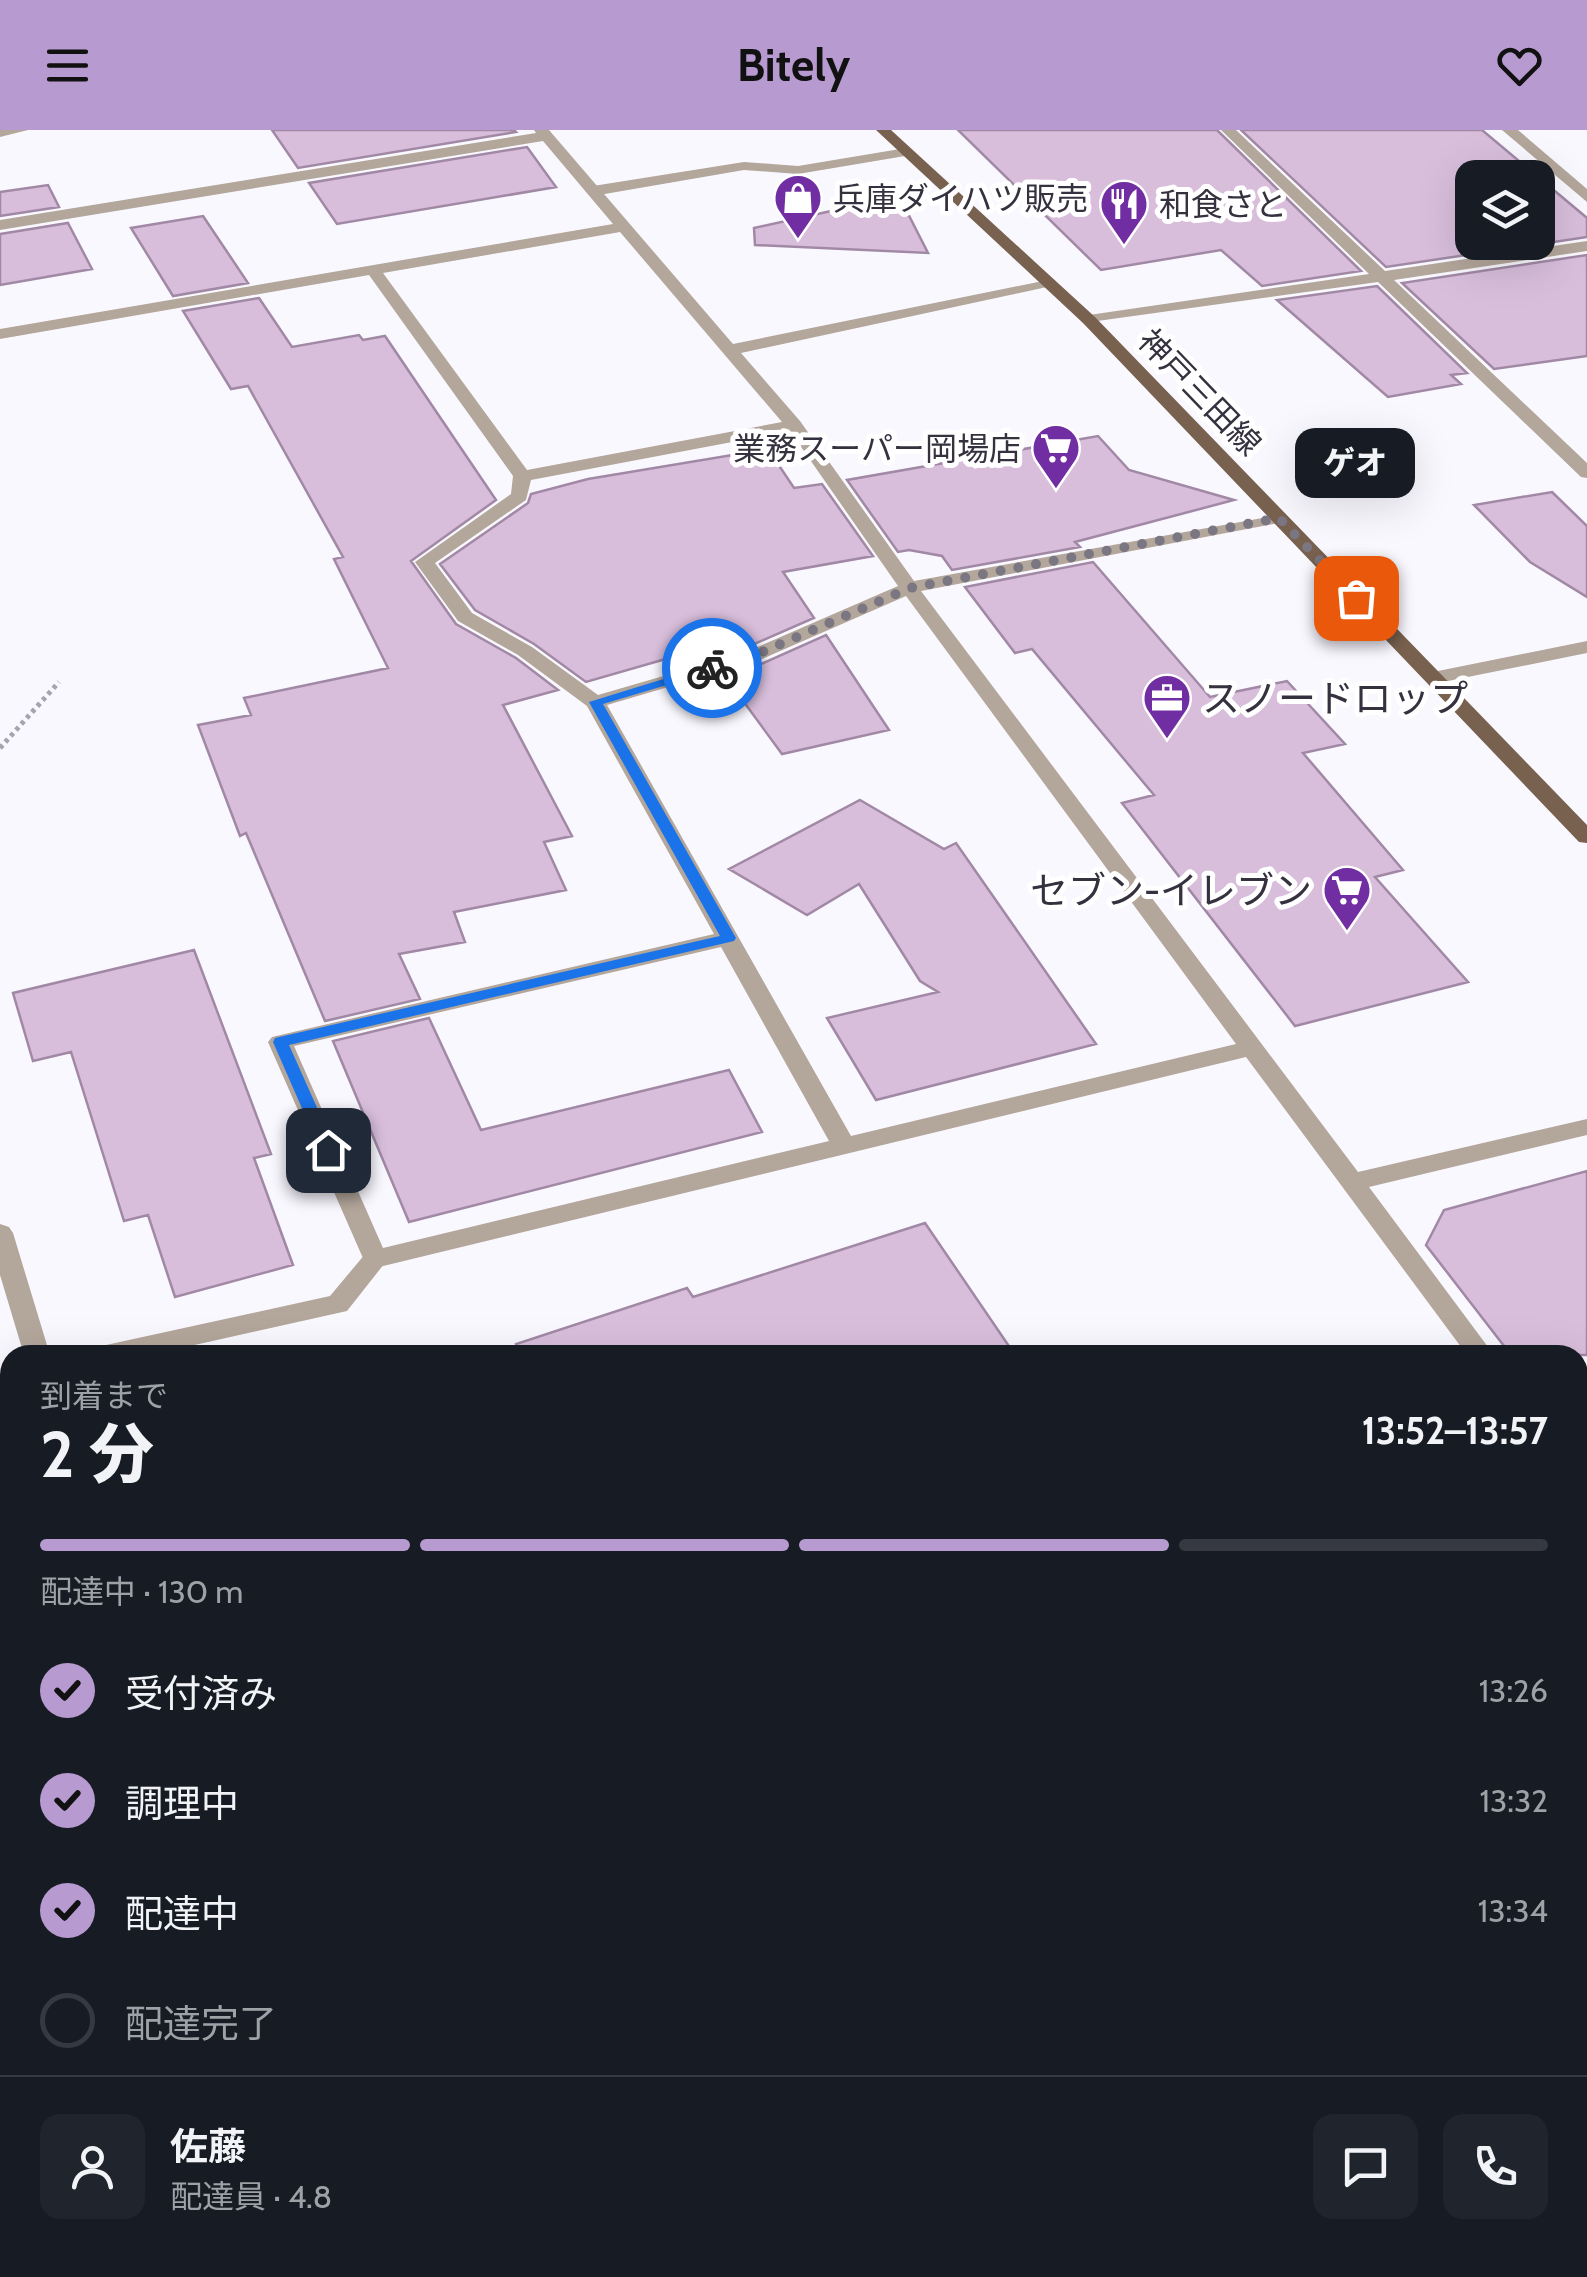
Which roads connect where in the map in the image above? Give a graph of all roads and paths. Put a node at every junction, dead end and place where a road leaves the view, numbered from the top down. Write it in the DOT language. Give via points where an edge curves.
graph roads {
  1 [pos="21,130"];
  2 [pos="882,130"];
  3 [pos="1228,130"];
  4 [pos="1509,130"];
  5 [pos="0,133"];
  6 [pos="544,133"];
  7 [pos="906,152"];
  8 [pos="593,191"];
  9 [pos="1587,197"];
  10 [pos="0,225"];
  11 [pos="623,227"];
  12 [pos="1587,246"];
  13 [pos="372,269"];
  14 [pos="1378,274"];
  15 [pos="1048,282"];
  16 [pos="1089,320"];
  17 [pos="0,334"];
  18 [pos="728,350"];
  19 [pos="794,425"];
  20 [pos="1587,473"];
  21 [pos="522,476"];
  22 [pos="1279,518"];
  23 [pos="910,588"];
  24 [pos="1587,647"];
  25 [pos="1433,678"];
  26 [pos="59,682"];
  27 [pos="595,702"];
  28 [pos="0,748"];
  29 [pos="1587,837"];
  30 [pos="729,938"];
  31 [pos="1252,1048"];
  32 [pos="1587,1126"];
  33 [pos="843,1144"];
  34 [pos="1353,1182"];
  35 [pos="0,1233"];
  36 [pos="376,1259"];
  37 [pos="34,1345"];
  38 [pos="151,1345"];
  39 [pos="1474,1345"];
  1 -- 5 [label="street"];
  2 -- 7 [label="main road, 神戸三田線"];
  3 -- 14 [label="street"];
  4 -- 9 [label="street"];
  6 -- 8 [label="street"];
  6 -- 10 [label="street"];
  7 -- 8 [label="street" via="798,170 744,166"];
  7 -- 15 [label="main road, 神戸三田線"];
  8 -- 11 [label="street"];
  11 -- 13 [label="street"];
  11 -- 18 [label="street"];
  12 -- 14 [label="street"];
  13 -- 17 [label="street"];
  13 -- 21 [label="street"];
  14 -- 16 [label="street"];
  14 -- 20 [label="street"];
  15 -- 16 [label="main road, 神戸三田線"];
  15 -- 18 [label="street"];
  16 -- 22 [label="main road, 神戸三田線"];
  18 -- 19 [label="street"];
  19 -- 21 [label="street"];
  19 -- 23 [label="street"];
  21 -- 27 [label="street" via="520,496 424,562 464,617"];
  22 -- 23 [label="street"];
  22 -- 25 [label="main road, 神戸三田線"];
  23 -- 27 [label="street" via="753,656"];
  23 -- 31 [label="street"];
  24 -- 25 [label="street"];
  25 -- 29 [label="main road, 神戸三田線"];
  26 -- 28 [label="path"];
  27 -- 30 [label="street"];
  30 -- 33 [label="street"];
  30 -- 36 [label="street" via="280,1042"];
  31 -- 33 [label="street"];
  31 -- 34 [label="street"];
  32 -- 34 [label="street"];
  33 -- 36 [label="street"];
  34 -- 39 [label="street"];
  35 -- 37 [label="street"];
  36 -- 38 [label="street" via="338,1304"];
}
